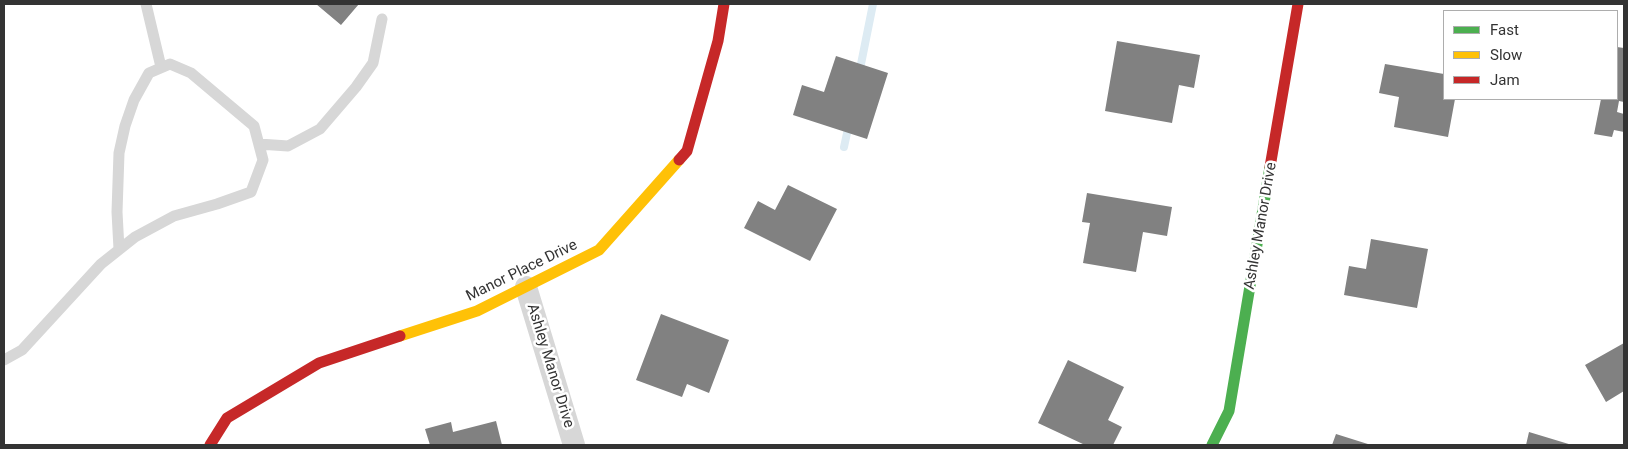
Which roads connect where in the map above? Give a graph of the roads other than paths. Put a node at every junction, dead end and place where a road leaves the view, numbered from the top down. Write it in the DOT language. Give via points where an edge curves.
graph roads {
  1 [pos="146,4"];
  2 [pos="724,4"];
  3 [pos="1298,4"];
  4 [pos="382,19"];
  5 [pos="161,68"];
  6 [pos="259,144"];
  7 [pos="119,249"];
  8 [pos="526,287"];
  9 [pos="4,360"];
  10 [pos="210,445"];
  11 [pos="574,445"];
  12 [pos="1212,445"];
  1 -- 5 [label="lane"];
  2 -- 8 [label="street, Manor Place Drive" via="718,41 687,152 599,250"];
  3 -- 12 [label="street, Ashley Manor Drive" via="1229,411"];
  4 -- 6 [label="lane" via="373,63 320,129 288,146"];
  5 -- 6 [label="lane" via="170,64 191,73 254,126"];
  5 -- 7 [label="lane" via="149,73 134,100 118,153"];
  6 -- 7 [label="lane" via="264,160 251,192 174,216 134,237"];
  7 -- 9 [label="lane" via="101,264 22,350"];
  8 -- 10 [label="street, Manor Place Drive" via="477,311 319,363 227,418"];
  8 -- 11 [label="street, Ashley Manor Drive"];
}
